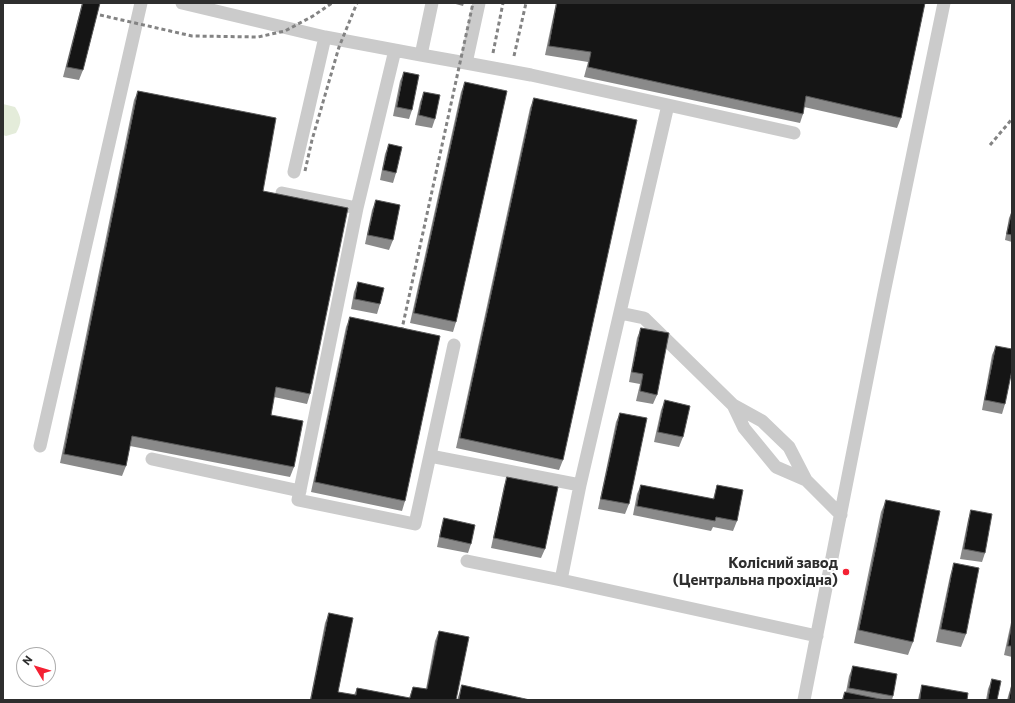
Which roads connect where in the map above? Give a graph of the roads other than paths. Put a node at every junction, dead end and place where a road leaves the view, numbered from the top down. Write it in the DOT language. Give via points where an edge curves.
graph roads {
  1 [pos="141,3"];
  2 [pos="182,3"];
  3 [pos="432,3"];
  4 [pos="479,3"];
  5 [pos="944,3"];
  6 [pos="325,37"];
  7 [pos="395,50"];
  8 [pos="421,55"];
  9 [pos="466,63"];
  10 [pos="668,105"];
  11 [pos="794,133"];
  12 [pos="294,172"];
  13 [pos="282,193"];
  14 [pos="357,208"];
  15 [pos="620,313"];
  16 [pos="454,345"];
  17 [pos="733,405"];
  18 [pos="40,446"];
  19 [pos="430,456"];
  20 [pos="152,459"];
  21 [pos="806,480"];
  22 [pos="580,485"];
  23 [pos="300,491"];
  24 [pos="841,515"];
  25 [pos="467,561"];
  26 [pos="561,580"];
  27 [pos="817,636"];
  28 [pos="804,700"];
  1 -- 18 [label="street"];
  2 -- 6 [label="street"];
  3 -- 8 [label="street"];
  4 -- 9 [label="street"];
  5 -- 24 [label="street"];
  6 -- 7 [label="street"];
  6 -- 12 [label="street"];
  7 -- 8 [label="street"];
  7 -- 14 [label="street"];
  8 -- 9 [label="street"];
  9 -- 10 [label="street"];
  10 -- 11 [label="street"];
  10 -- 15 [label="street"];
  13 -- 14 [label="street"];
  14 -- 23 [label="street"];
  15 -- 17 [label="street" via="644,318"];
  15 -- 22 [label="street"];
  16 -- 19 [label="street"];
  17 -- 21 [label="street" via="762,421 789,447"];
  17 -- 21 [label="street" via="744,428 776,467"];
  19 -- 22 [label="street"];
  19 -- 23 [label="street" via="415,524 298,500"];
  20 -- 23 [label="street"];
  21 -- 24 [label="street"];
  22 -- 26 [label="street"];
  24 -- 27 [label="street"];
  25 -- 26 [label="street"];
  26 -- 27 [label="street"];
  27 -- 28 [label="street"];
}
